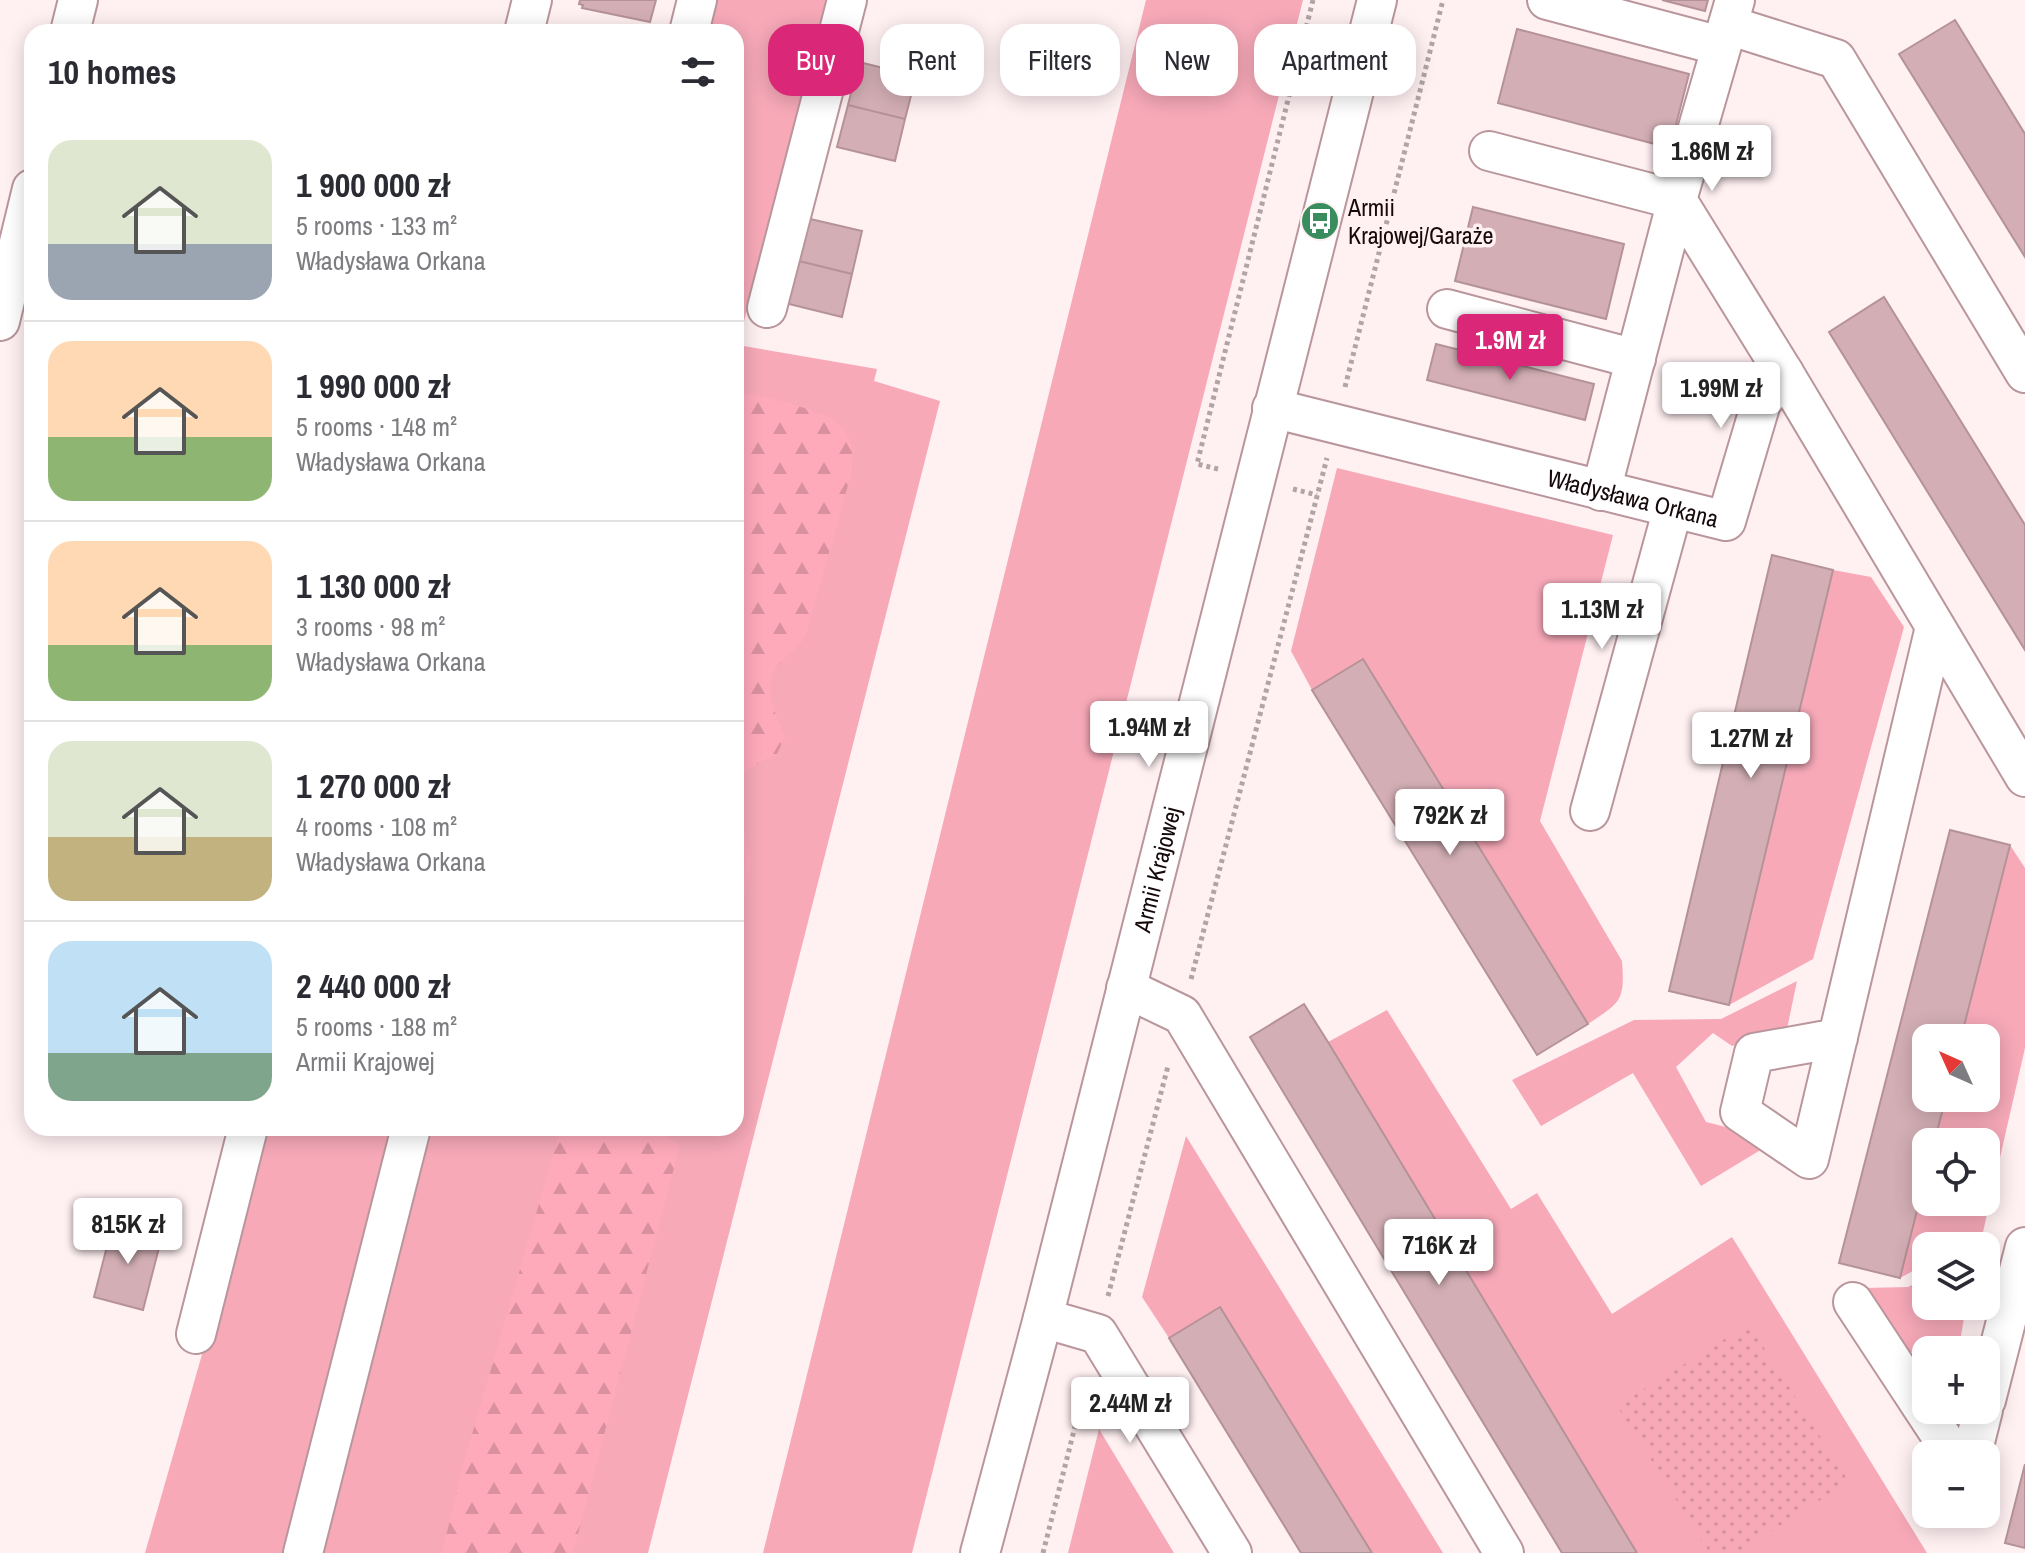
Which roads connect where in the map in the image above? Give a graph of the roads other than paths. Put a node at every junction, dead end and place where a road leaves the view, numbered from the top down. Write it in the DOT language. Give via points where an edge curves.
graph roads {
  1 [pos="78,0"];
  2 [pos="532,0"];
  3 [pos="697,0"];
  4 [pos="847,0"];
  5 [pos="1377,0"];
  6 [pos="1547,0"];
  7 [pos="72,24"];
  8 [pos="526,24"];
  9 [pos="691,24"];
  10 [pos="1728,24"];
  11 [pos="1489,151"];
  12 [pos="1677,200"];
  13 [pos="24,222"];
  14 [pos="767,308"];
  15 [pos="1447,309"];
  16 [pos="0,321"];
  17 [pos="1636,359"];
  18 [pos="1784,373"];
  19 [pos="2025,373"];
  20 [pos="1272,408"];
  21 [pos="1601,491"];
  22 [pos="1673,508"];
  23 [pos="1935,627"];
  24 [pos="2021,764"];
  25 [pos="1590,811"];
  26 [pos="1126,988"];
  27 [pos="1838,1038"];
  28 [pos="246,1136"];
  29 [pos="409,1136"];
  30 [pos="2025,1247"];
  31 [pos="1853,1302"];
  32 [pos="1043,1318"];
  33 [pos="196,1334"];
  34 [pos="2000,1342"];
  35 [pos="1909,1365"];
  36 [pos="1946,1440"];
  37 [pos="303,1553"];
  38 [pos="980,1553"];
  39 [pos="1232,1553"];
  40 [pos="1504,1553"];
  1 -- 7 [label="street"];
  2 -- 8 [label="street"];
  3 -- 9 [label="street"];
  4 -- 14 [label="street"];
  5 -- 20 [label="street, Armii Krajowej"];
  6 -- 10 [label="street"];
  10 -- 12 [label="street"];
  10 -- 19 [label="street" via="1836,59"];
  11 -- 12 [label="street"];
  12 -- 17 [label="street"];
  12 -- 18 [label="street"];
  13 -- 16 [label="street"];
  15 -- 17 [label="street"];
  17 -- 21 [label="street"];
  18 -- 22 [label="street, Władysława Orkana" via="1761,403 1726,521"];
  18 -- 23 [label="street"];
  20 -- 21 [label="street, Władysława Orkana"];
  20 -- 26 [label="street, Armii Krajowej"];
  21 -- 22 [label="street, Władysława Orkana"];
  22 -- 25 [label="street"];
  23 -- 24 [label="street"];
  23 -- 27 [label="street"];
  26 -- 32 [label="street, Armii Krajowej"];
  26 -- 40 [label="street" via="1182,1015"];
  28 -- 33 [label="street"];
  29 -- 37 [label="street"];
  30 -- 34 [label="street"];
  31 -- 35 [label="street"];
  32 -- 38 [label="street, Armii Krajowej"];
  32 -- 39 [label="street" via="1098,1334"];
  35 -- 36 [label="street"];
}
